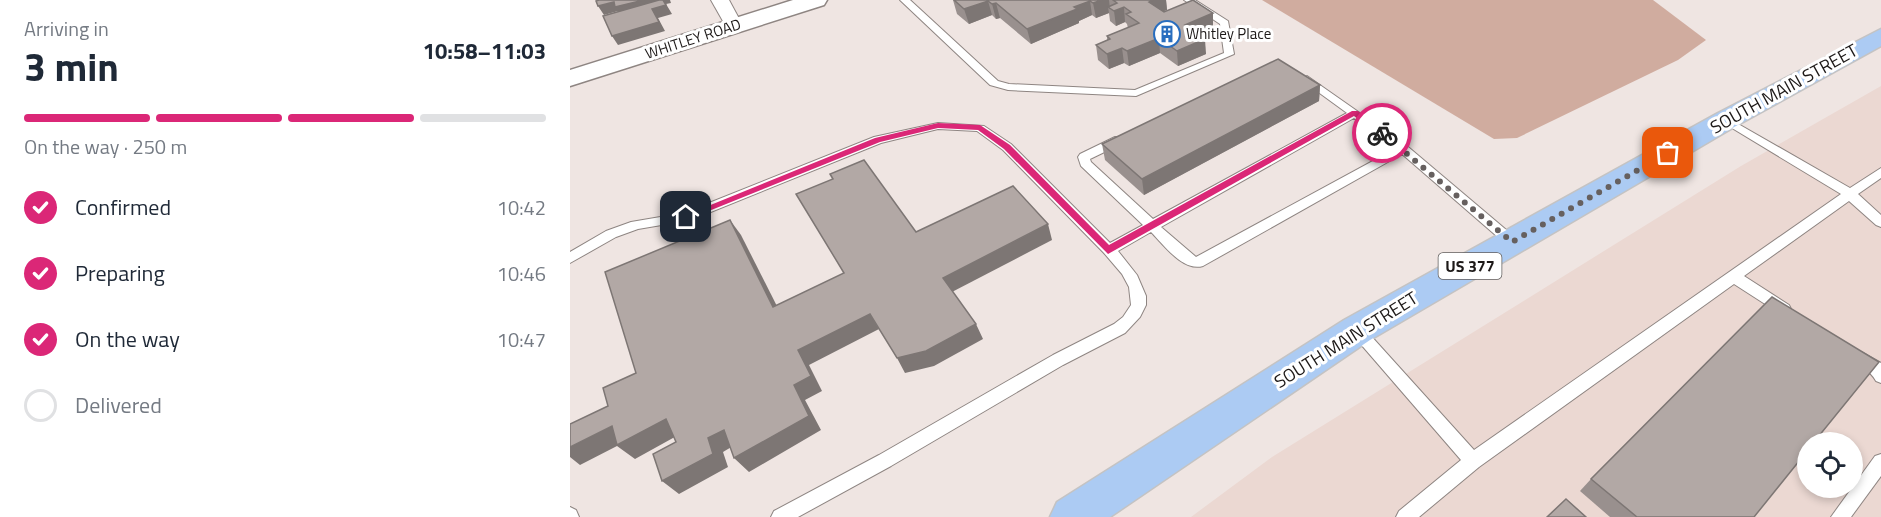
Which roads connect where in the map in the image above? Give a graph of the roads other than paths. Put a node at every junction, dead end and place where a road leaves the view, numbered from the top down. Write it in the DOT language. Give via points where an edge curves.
graph roads {
  1 [pos="720,0"];
  2 [pos="816,0"];
  3 [pos="905,0"];
  4 [pos="1189,0"];
  5 [pos="734,26"];
  6 [pos="1881,36"];
  7 [pos="1292,69"];
  8 [pos="570,78"];
  9 [pos="1355,113"];
  10 [pos="1726,120"];
  11 [pos="1127,136"];
  12 [pos="1403,149"];
  13 [pos="1881,172"];
  14 [pos="1850,194"];
  15 [pos="1881,209"];
  16 [pos="1881,222"];
  17 [pos="1153,227"];
  18 [pos="1512,242"];
  19 [pos="1108,250"];
  20 [pos="570,258"];
  21 [pos="1733,276"];
  22 [pos="1800,319"];
  23 [pos="1357,330"];
  24 [pos="1848,349"];
  25 [pos="1881,376"];
  26 [pos="1473,461"];
  27 [pos="1881,462"];
  28 [pos="780,517"];
  29 [pos="1072,517"];
  30 [pos="1405,517"];
  31 [pos="1840,517"];
  1 -- 5 [label="street"];
  2 -- 5 [label="street, WHITLEY ROAD"];
  3 -- 4 [label="lane" via="1001,85 1136,93 1229,54 1225,23"];
  5 -- 8 [label="street, WHITLEY ROAD"];
  6 -- 10 [label="main road, SOUTH MAIN STREET / US 377"];
  7 -- 9 [label="lane"];
  9 -- 12 [label="lane"];
  9 -- 17 [label="lane"];
  10 -- 14 [label="lane"];
  10 -- 18 [label="main road, SOUTH MAIN STREET / US 377"];
  11 -- 17 [label="lane" via="1084,157 1085,163"];
  12 -- 17 [label="lane" via="1198,262 1190,261"];
  12 -- 18 [label="lane"];
  13 -- 14 [label="lane"];
  14 -- 15 [label="lane"];
  14 -- 16 [label="lane"];
  14 -- 21 [label="lane"];
  17 -- 19 [label="lane"];
  18 -- 23 [label="main road, SOUTH MAIN STREET / US 377"];
  19 -- 20 [label="lane" via="1007,147 980,128 938,126 878,140 686,217 636,225 610,234"];
  19 -- 28 [label="lane" via="1132,276 1137,295 1136,311 1120,328"];
  21 -- 22 [label="lane"];
  21 -- 26 [label="lane"];
  23 -- 26 [label="lane"];
  23 -- 29 [label="main road, SOUTH MAIN STREET / US 377"];
  24 -- 25 [label="lane" via="1877,368"];
  26 -- 30 [label="lane"];
  27 -- 31 [label="lane"];
}
